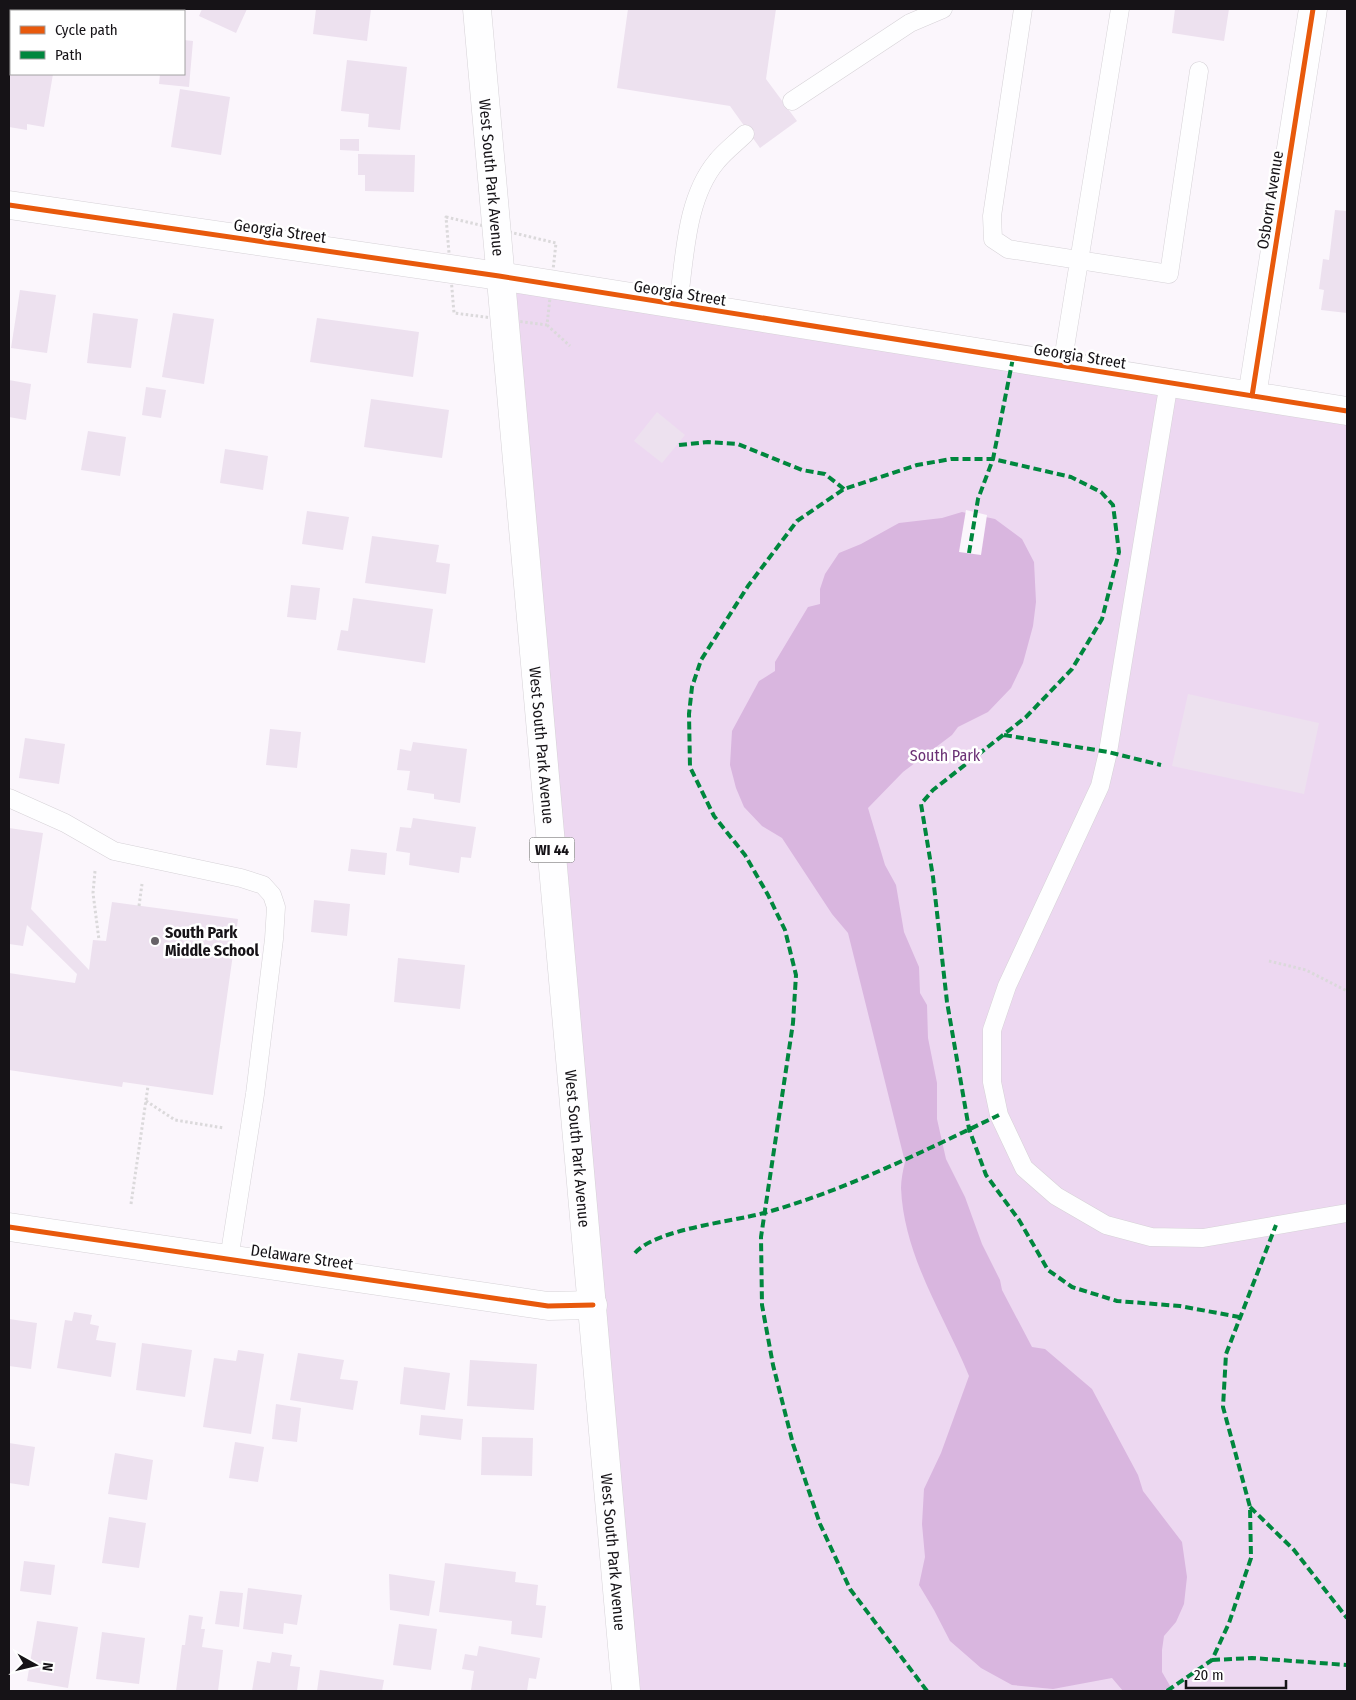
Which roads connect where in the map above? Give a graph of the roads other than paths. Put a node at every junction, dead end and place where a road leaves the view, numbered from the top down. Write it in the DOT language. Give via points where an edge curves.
graph roads {
  1 [pos="477,9"];
  2 [pos="943,9"];
  3 [pos="1023,9"];
  4 [pos="1120,9"];
  5 [pos="1313,9"];
  6 [pos="1199,71"];
  7 [pos="792,101"];
  8 [pos="745,134"];
  9 [pos="9,205"];
  10 [pos="1079,259"];
  11 [pos="499,276"];
  12 [pos="678,305"];
  13 [pos="1062,366"];
  14 [pos="1169,382"];
  15 [pos="1252,396"];
  16 [pos="1347,411"];
  17 [pos="9,798"];
  18 [pos="1347,1214"];
  19 [pos="9,1227"];
  20 [pos="229,1259"];
  21 [pos="593,1305"];
  22 [pos="626,1691"];
  1 -- 11 [label="street, West South Park Avenue / WI 44"];
  2 -- 7 [label="lane" via="910,22"];
  3 -- 10 [label="lane" via="992,216 993,239 1008,249"];
  4 -- 10 [label="lane"];
  5 -- 15 [label="street, Osborn Avenue"];
  6 -- 10 [label="lane" via="1169,274"];
  8 -- 12 [label="lane" via="716,161 699,190 688,234"];
  9 -- 11 [label="street, Georgia Street"];
  10 -- 13 [label="lane"];
  11 -- 12 [label="street, Georgia Street"];
  11 -- 21 [label="street, West South Park Avenue / WI 44"];
  12 -- 13 [label="street, Georgia Street"];
  13 -- 14 [label="street, Georgia Street"];
  14 -- 15 [label="street, Georgia Street"];
  14 -- 18 [label="lane" via="1100,786 1007,986 992,1030 995,1098 999,1115 1024,1168 1056,1196 1106,1225 1151,1237 1203,1238"];
  15 -- 16 [label="street, Georgia Street"];
  17 -- 20 [label="lane" via="65,823 98,843 131,855 241,878 263,885 272,894 276,925 250,1131"];
  19 -- 20 [label="street, Delaware Street"];
  20 -- 21 [label="street, Delaware Street" via="548,1306"];
  21 -- 22 [label="street, West South Park Avenue / WI 44"];
}
